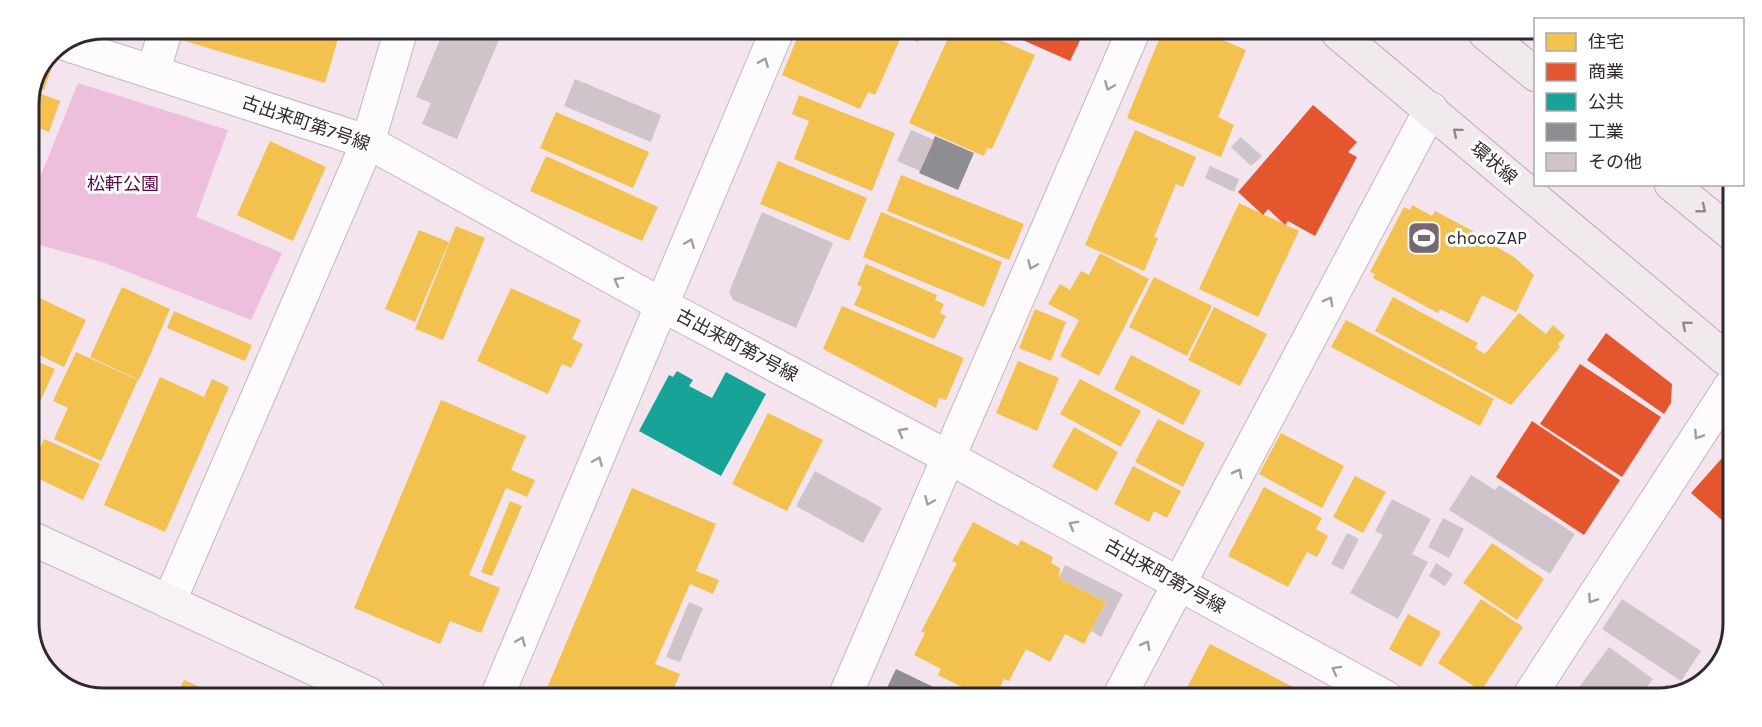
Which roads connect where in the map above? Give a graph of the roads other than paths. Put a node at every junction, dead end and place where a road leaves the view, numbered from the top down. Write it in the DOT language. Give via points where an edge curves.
graph roads {
  1 [pos="163,39"];
  2 [pos="398,39"];
  3 [pos="774,39"];
  4 [pos="1129,39"];
  5 [pos="1345,39"];
  6 [pos="1492,39"];
  7 [pos="74,47"];
  8 [pos="153,72"];
  9 [pos="1534,73"];
  10 [pos="1431,109"];
  11 [pos="368,142"];
  12 [pos="1673,186"];
  13 [pos="1723,227"];
  14 [pos="664,306"];
  15 [pos="1723,356"];
  16 [pos="1723,399"];
  17 [pos="948,457"];
  18 [pos="39,542"];
  19 [pos="1179,584"];
  20 [pos="169,602"];
  21 [pos="356,688"];
  22 [pos="501,688"];
  23 [pos="848,688"];
  24 [pos="1124,688"];
  25 [pos="1369,688"];
  26 [pos="1535,688"];
  1 -- 8 [label="street"];
  2 -- 11 [label="street"];
  14 -- 3 [label="street, one-way"];
  4 -- 17 [label="street, one-way"];
  5 -- 10 [label="main road, 環状線"];
  6 -- 9 [label="main road"];
  7 -- 8 [label="street, 古出来町第7号線"];
  8 -- 11 [label="street, 古出来町第7号線"];
  15 -- 10 [label="main road, 環状線, one-way"];
  19 -- 10 [label="street, one-way"];
  14 -- 11 [label="street, 古出来町第7号線, one-way"];
  11 -- 20 [label="street"];
  12 -- 13 [label="main road, one-way"];
  17 -- 14 [label="street, 古出来町第7号線, one-way"];
  22 -- 14 [label="street, one-way"];
  16 -- 26 [label="street, one-way"];
  19 -- 17 [label="street, 古出来町第7号線, one-way"];
  17 -- 23 [label="street, one-way"];
  18 -- 20 [label="street"];
  24 -- 19 [label="street, one-way"];
  25 -- 19 [label="street, 古出来町第7号線, one-way"];
  20 -- 21 [label="street"];
}
